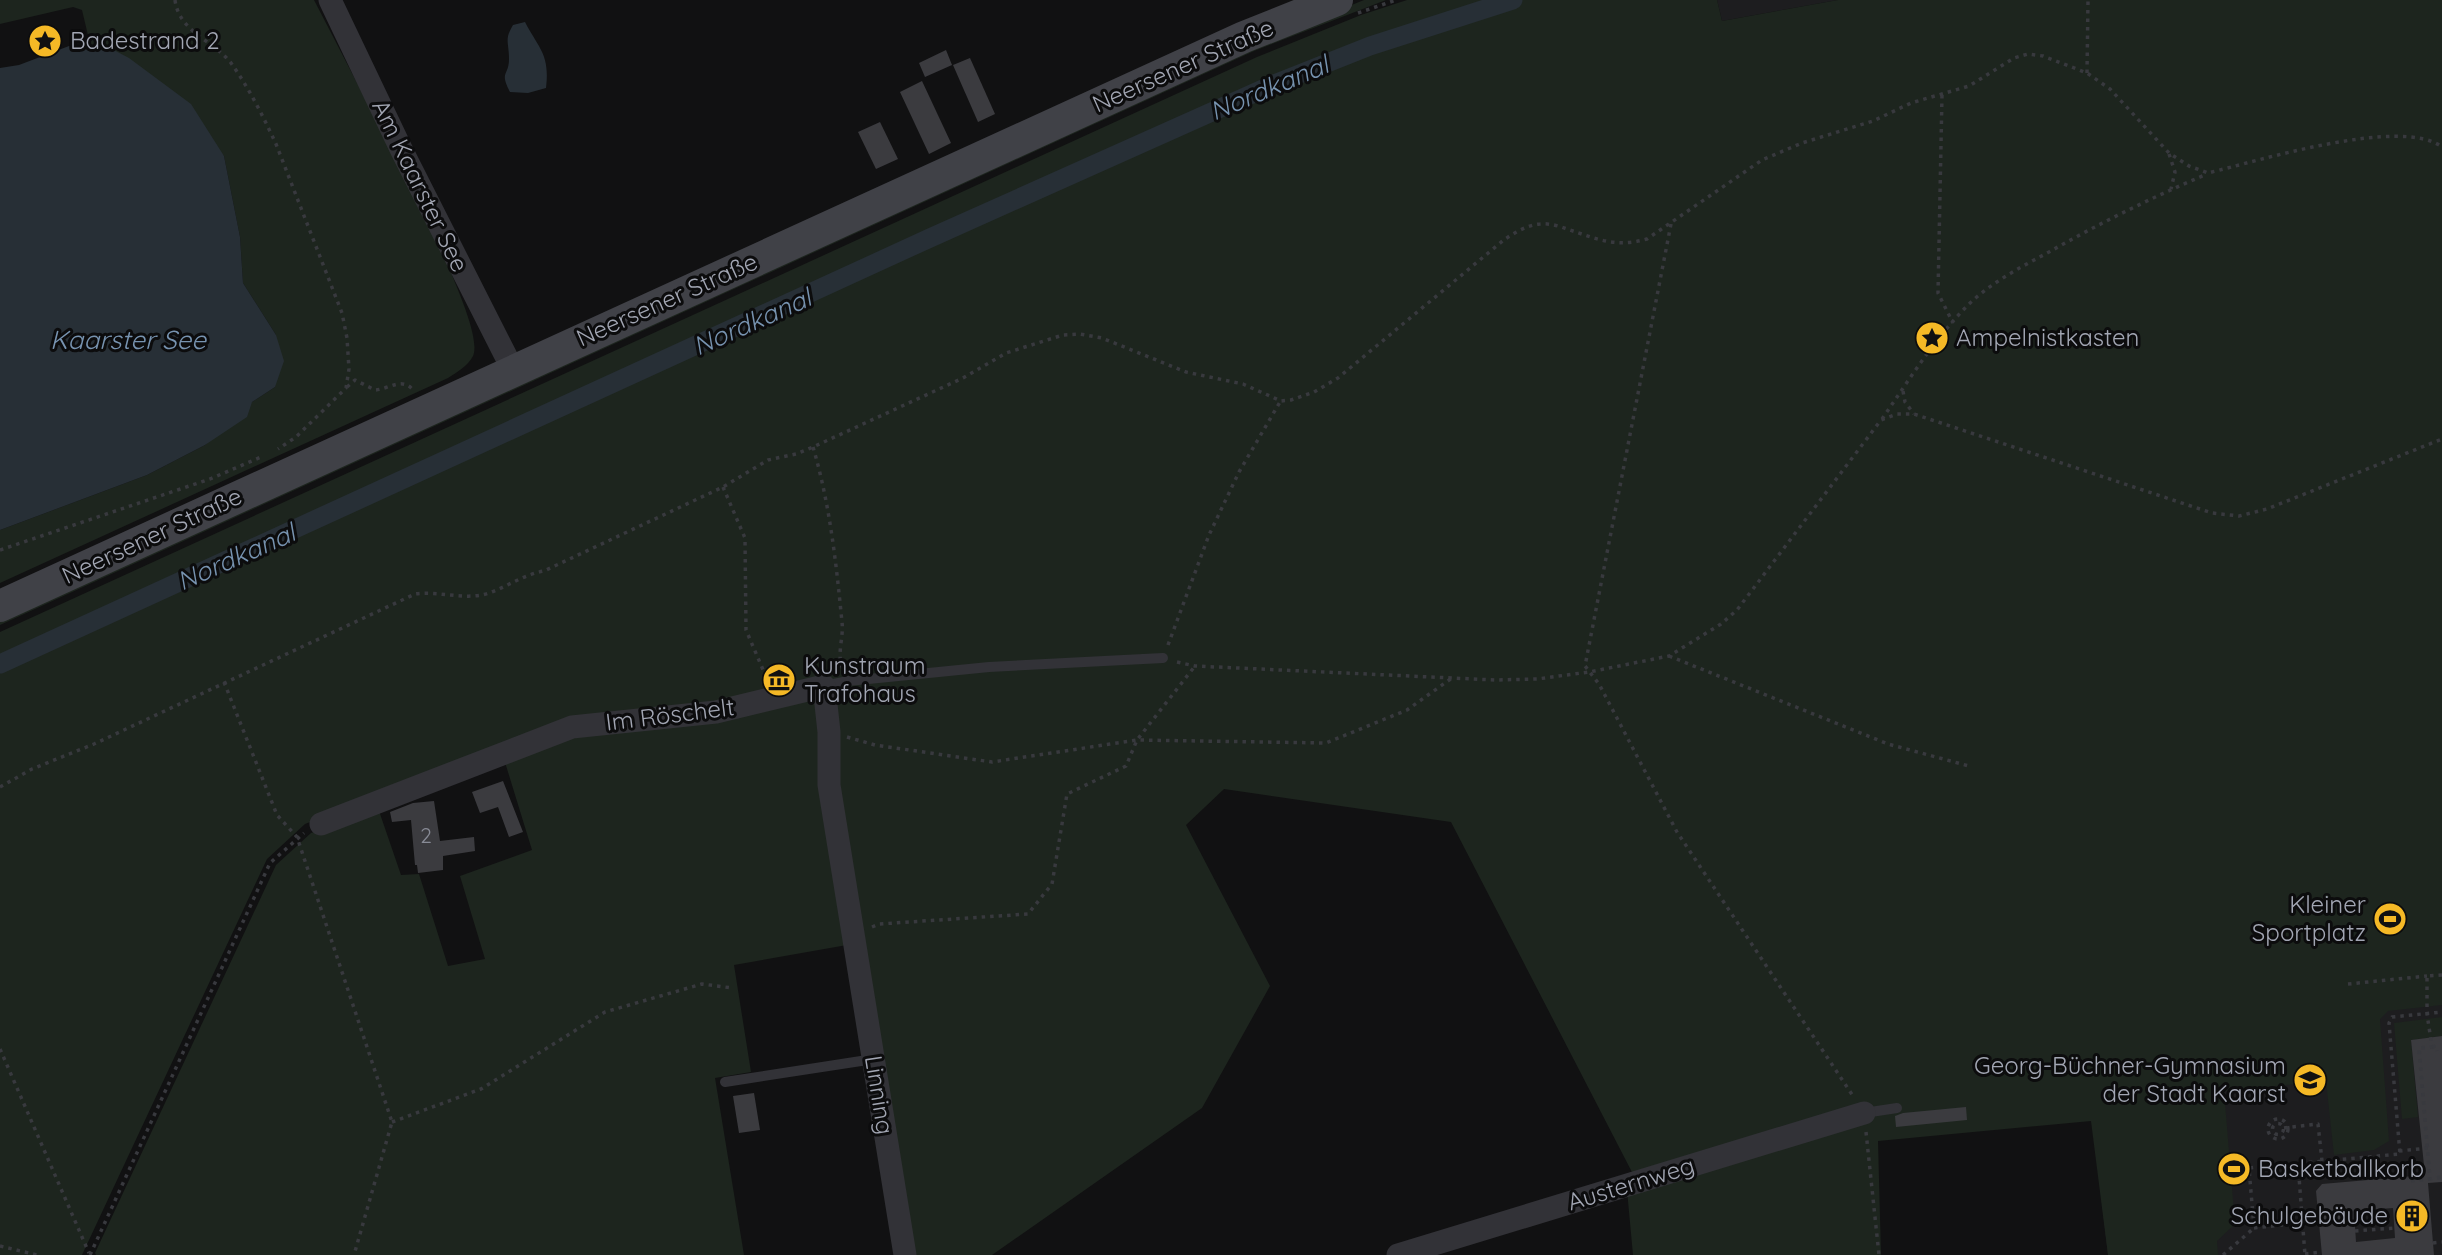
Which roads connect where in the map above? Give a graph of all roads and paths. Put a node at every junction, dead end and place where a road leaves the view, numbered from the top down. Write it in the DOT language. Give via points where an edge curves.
graph roads {
  1 [pos="175,0"];
  2 [pos="330,0"];
  3 [pos="1336,0"];
  4 [pos="2088,0"];
  5 [pos="93,37"];
  6 [pos="96,48"];
  7 [pos="2087,73"];
  8 [pos="1942,95"];
  9 [pos="2442,147"];
  10 [pos="2169,153"];
  11 [pos="2208,173"];
  12 [pos="2171,189"];
  13 [pos="1671,224"];
  14 [pos="1953,323"];
  15 [pos="349,369"];
  16 [pos="513,370"];
  17 [pos="355,380"];
  18 [pos="346,388"];
  19 [pos="1903,389"];
  20 [pos="1280,401"];
  21 [pos="427,410"];
  22 [pos="1914,414"];
  23 [pos="1881,420"];
  24 [pos="2442,439"];
  25 [pos="813,447"];
  26 [pos="723,487"];
  27 [pos="0,551"];
  28 [pos="0,606"];
  29 [pos="1669,656"];
  30 [pos="1163,658"];
  31 [pos="1195,666"];
  32 [pos="1589,672"];
  33 [pos="1452,678"];
  34 [pos="848,681"];
  35 [pos="224,682"];
  36 [pos="824,686"];
  37 [pos="775,698"];
  38 [pos="828,732"];
  39 [pos="1137,740"];
  40 [pos="1969,766"];
  41 [pos="0,787"];
  42 [pos="321,824"];
  43 [pos="297,837"];
  44 [pos="854,936"];
  45 [pos="2442,975"];
  46 [pos="2427,976"];
  47 [pos="2347,984"];
  48 [pos="732,988"];
  49 [pos="2442,1012"];
  50 [pos="2427,1014"];
  51 [pos="2432,1047"];
  52 [pos="0,1049"];
  53 [pos="2437,1051"];
  54 [pos="874,1059"];
  55 [pos="725,1082"];
  56 [pos="1897,1108"];
  57 [pos="1864,1113"];
  58 [pos="392,1122"];
  59 [pos="2286,1127"];
  60 [pos="2428,1148"];
  61 [pos="2399,1151"];
  62 [pos="2322,1162"];
  63 [pos="2298,1164"];
  64 [pos="2442,1177"];
  65 [pos="2430,1179"];
  66 [pos="2411,1181"];
  67 [pos="2319,1221"];
  68 [pos="2302,1222"];
  69 [pos="2254,1228"];
  70 [pos="2395,1228"];
  71 [pos="2356,1231"];
  72 [pos="2442,1242"];
  73 [pos="2433,1243"];
  74 [pos="0,1246"];
  75 [pos="13,1249"];
  76 [pos="2322,1252"];
  77 [pos="90,1254"];
  78 [pos="2305,1254"];
  79 [pos="10,1255"];
  80 [pos="37,1255"];
  81 [pos="354,1255"];
  82 [pos="905,1255"];
  83 [pos="1398,1255"];
  84 [pos="1879,1255"];
  85 [pos="2223,1255"];
  1 -- 15 [label="path" via="186,24 229,62 271,132 342,313"];
  2 -- 16 [label="street, Am Kaarster See"];
  3 -- 16 [label="main road, Neersener Straße" via="1244,37"];
  4 -- 7 [label="path"];
  5 -- 6 [label="path"];
  7 -- 8 [label="path" via="2028,54"];
  7 -- 10 [label="path" via="2110,89"];
  8 -- 13 [label="path" via="1762,160"];
  8 -- 14 [label="path" via="1938,293"];
  9 -- 11 [label="path" via="2417,137 2372,138"];
  10 -- 11 [label="path"];
  10 -- 12 [label="path" via="2175,172"];
  11 -- 12 [label="path"];
  12 -- 14 [label="path" via="2006,276 1970,303"];
  13 -- 20 [label="path" via="1629,244 1609,243 1555,225 1540,223 1522,229 1338,378 1314,392"];
  13 -- 32 [label="path" via="1585,666"];
  14 -- 19 [label="path"];
  15 -- 17 [label="path"];
  15 -- 18 [label="path"];
  16 -- 21 [label="main road, Neersener Straße"];
  17 -- 18 [label="path"];
  17 -- 21 [label="path" via="374,390 405,383"];
  18 -- 27 [label="path" via="279,449 210,479"];
  19 -- 22 [label="path"];
  19 -- 23 [label="path"];
  20 -- 25 [label="path" via="1243,384 1186,372 1102,338 1063,335 1006,352 963,378"];
  20 -- 30 [label="path" via="1209,535"];
  21 -- 28 [label="main road, Neersener Straße"];
  22 -- 23 [label="path"];
  22 -- 24 [label="path" via="2212,513 2239,516"];
  23 -- 29 [label="path" via="1737,610"];
  25 -- 26 [label="path" via="768,460"];
  25 -- 34 [label="path" via="834,544 843,632 839,661"];
  26 -- 35 [label="path" via="544,571 484,594 415,594"];
  26 -- 37 [label="path" via="745,538 746,630"];
  29 -- 32 [label="path"];
  29 -- 40 [label="path" via="1888,744"];
  30 -- 31 [label="path"];
  30 -- 34 [label="lane" via="989,667"];
  31 -- 33 [label="path"];
  31 -- 39 [label="path"];
  32 -- 33 [label="path" via="1537,679"];
  32 -- 57 [label="path" via="1677,832"];
  33 -- 39 [label="path" via="1407,710 1326,743"];
  34 -- 36 [label="lane"];
  35 -- 41 [label="path"];
  35 -- 43 [label="path" via="277,816"];
  36 -- 37 [label="street, Im Röschelt"];
  36 -- 38 [label="street"];
  37 -- 42 [label="street, Im Röschelt" via="716,712 572,727"];
  38 -- 39 [label="path" via="875,746 992,762"];
  38 -- 44 [label="street" via="829,785"];
  39 -- 44 [label="path" via="1126,766 1067,794 1052,884 1028,914 878,924"];
  42 -- 43 [label="path"];
  43 -- 58 [label="path"];
  43 -- 77 [label="path" via="270,863"];
  44 -- 54 [label="street, Linning"];
  45 -- 46 [label="path"];
  46 -- 47 [label="path"];
  46 -- 50 [label="path"];
  48 -- 58 [label="path" via="702,984 605,1012 481,1089"];
  49 -- 50 [label="path"];
  50 -- 51 [label="path"];
  50 -- 61 [label="path" via="2392,1017 2389,1023"];
  51 -- 53 [label="path"];
  51 -- 60 [label="path" via="2419,1048"];
  52 -- 77 [label="path"];
  54 -- 55 [label="lane"];
  54 -- 82 [label="street, Linning"];
  56 -- 57 [label="lane"];
  57 -- 83 [label="street, Austernweg"];
  57 -- 84 [label="path"];
  58 -- 81 [label="path"];
  59 -- 59 [label="path" via="2288,1132 2281,1138 2269,1132 2274,1119 2284,1120"];
  59 -- 62 [label="path" via="2318,1124"];
  60 -- 61 [label="path"];
  60 -- 65 [label="path"];
  61 -- 62 [label="path"];
  62 -- 63 [label="path"];
  63 -- 68 [label="path"];
  63 -- 69 [label="path" via="2249,1168"];
  64 -- 65 [label="path"];
  65 -- 66 [label="path"];
  67 -- 68 [label="path"];
  68 -- 69 [label="path"];
  68 -- 78 [label="path"];
  69 -- 85 [label="path"];
  70 -- 71 [label="path"];
  72 -- 73 [label="path"];
  74 -- 75 [label="path"];
  75 -- 79 [label="path"];
  75 -- 80 [label="path"];
  76 -- 78 [label="path"];
}
